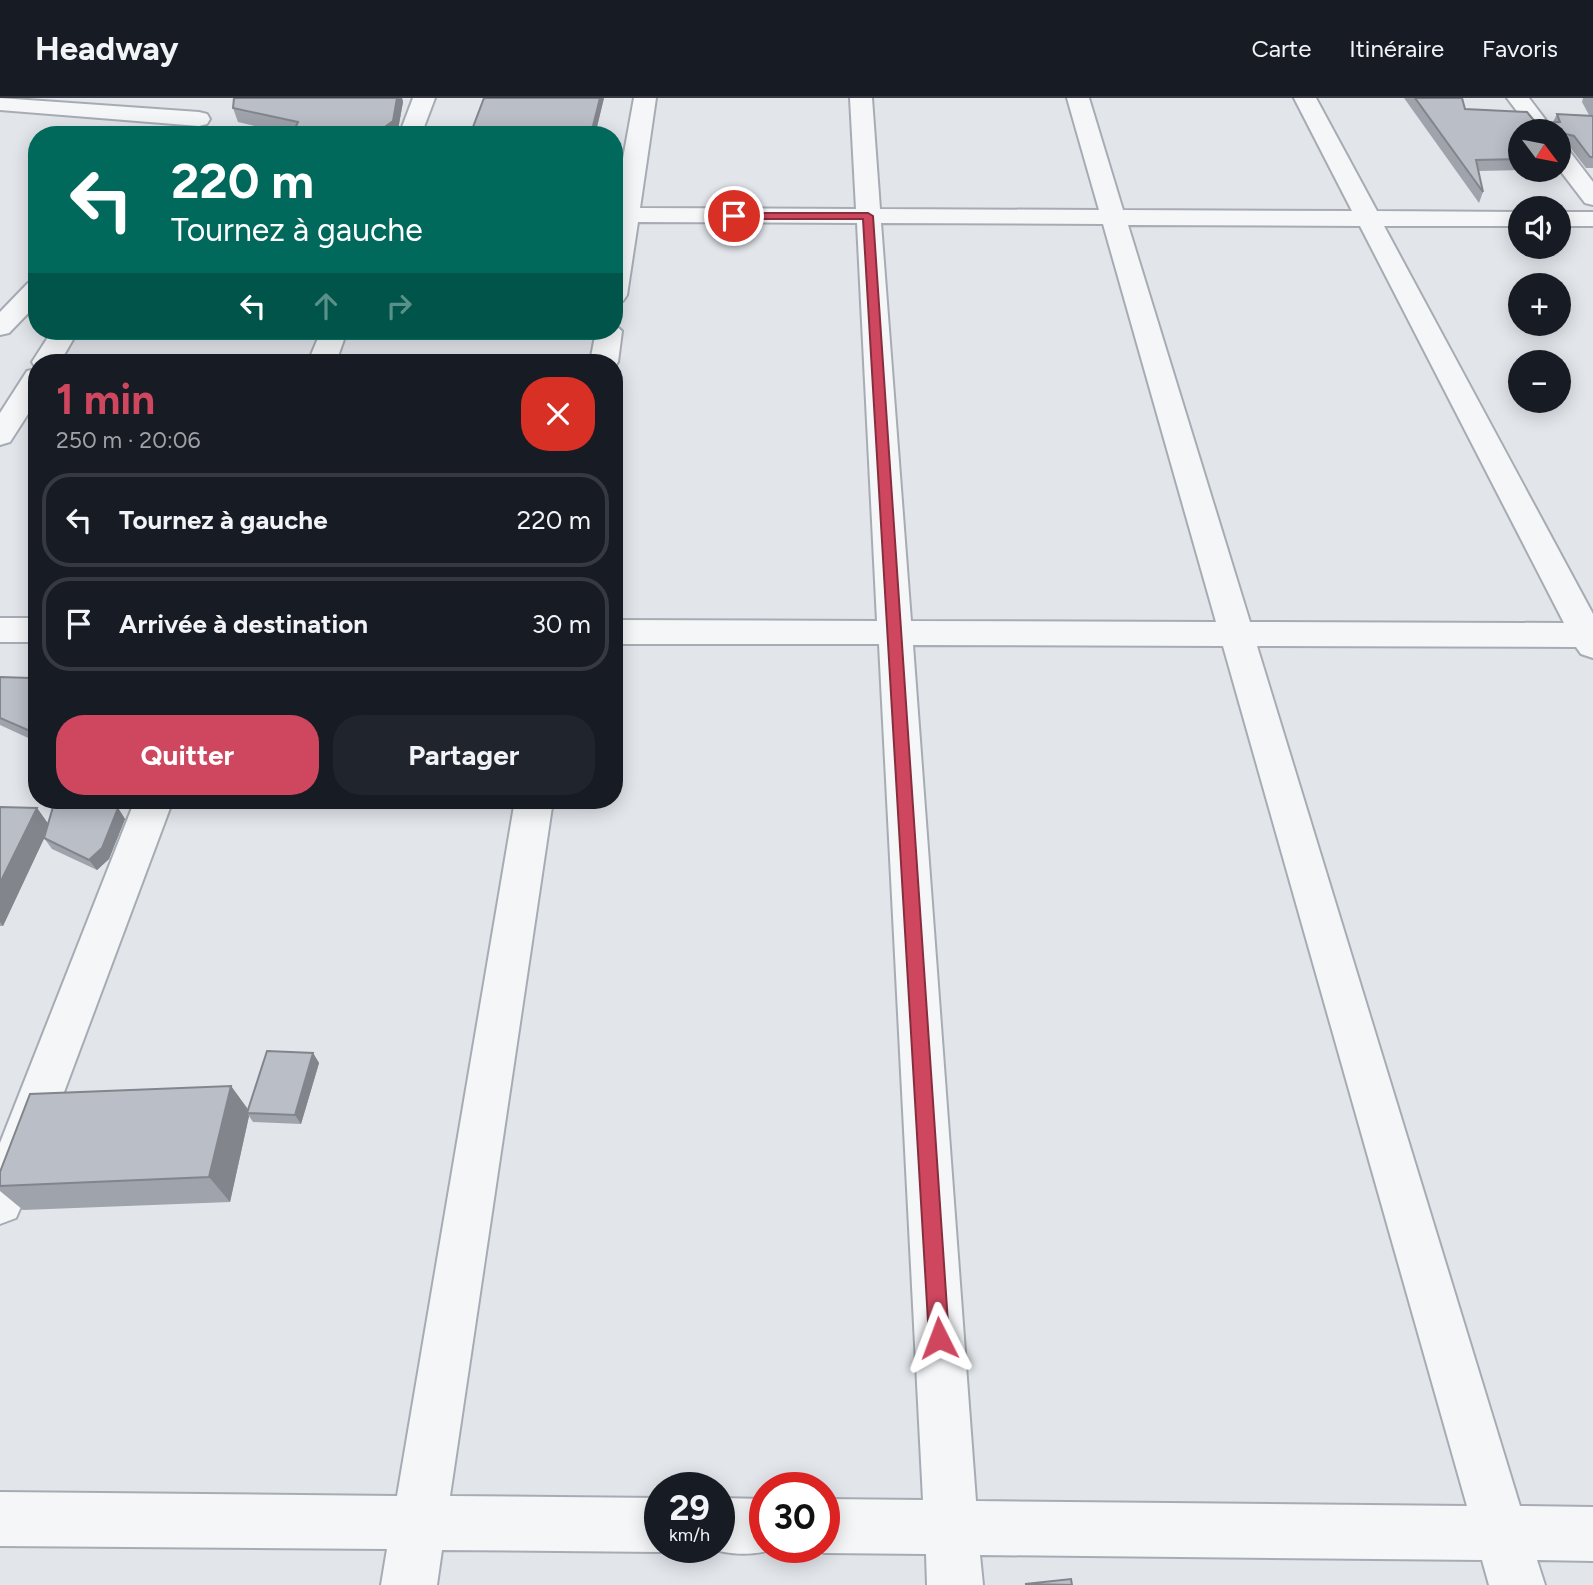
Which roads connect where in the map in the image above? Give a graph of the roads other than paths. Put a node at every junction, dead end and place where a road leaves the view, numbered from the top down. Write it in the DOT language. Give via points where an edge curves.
graph roads {
  1 [pos="424,98"];
  2 [pos="645,98"];
  3 [pos="861,98"];
  4 [pos="1078,98"];
  5 [pos="1305,98"];
  6 [pos="1518,98"];
  7 [pos="0,103"];
  8 [pos="1534,119"];
  9 [pos="199,120"];
  10 [pos="413,126"];
  11 [pos="1572,170"];
  12 [pos="1593,198"];
  13 [pos="623,205"];
  14 [pos="623,215"];
  15 [pos="868,216"];
  16 [pos="1114,217"];
  17 [pos="1368,218"];
  18 [pos="1508,219"];
  19 [pos="1571,219"];
  20 [pos="1593,219"];
  21 [pos="28,298"];
  22 [pos="0,327"];
  23 [pos="28,391"];
  24 [pos="0,436"];
  25 [pos="0,630"];
  26 [pos="28,630"];
  27 [pos="623,632"];
  28 [pos="895,633"];
  29 [pos="1236,634"];
  30 [pos="1591,638"];
  31 [pos="151,809"];
  32 [pos="533,809"];
  33 [pos="0,1202"];
  34 [pos="0,1519"];
  35 [pos="419,1523"];
  36 [pos="644,1525"];
  37 [pos="840,1526"];
  38 [pos="951,1527"];
  39 [pos="1502,1533"];
  40 [pos="1593,1534"];
  41 [pos="409,1585"];
  42 [pos="955,1585"];
  43 [pos="1517,1585"];
  1 -- 10 [label="street"];
  2 -- 13 [label="street"];
  3 -- 15 [label="street"];
  4 -- 16 [label="street"];
  5 -- 17 [label="street"];
  6 -- 8 [label="street"];
  7 -- 9 [label="street"];
  11 -- 12 [label="street"];
  14 -- 15 [label="street"];
  15 -- 16 [label="street"];
  15 -- 28 [label="street"];
  16 -- 17 [label="street"];
  16 -- 29 [label="street"];
  17 -- 18 [label="street"];
  17 -- 30 [label="street"];
  19 -- 20 [label="street"];
  21 -- 22 [label="street"];
  23 -- 24 [label="street"];
  25 -- 26 [label="street"];
  27 -- 28 [label="street"];
  28 -- 29 [label="street"];
  28 -- 38 [label="street"];
  29 -- 30 [label="street"];
  29 -- 39 [label="street"];
  31 -- 33 [label="street"];
  32 -- 35 [label="street"];
  34 -- 35 [label="street"];
  35 -- 36 [label="street"];
  35 -- 41 [label="street"];
  37 -- 38 [label="street"];
  38 -- 39 [label="street"];
  38 -- 42 [label="street"];
  39 -- 40 [label="street"];
  39 -- 43 [label="street"];
}
